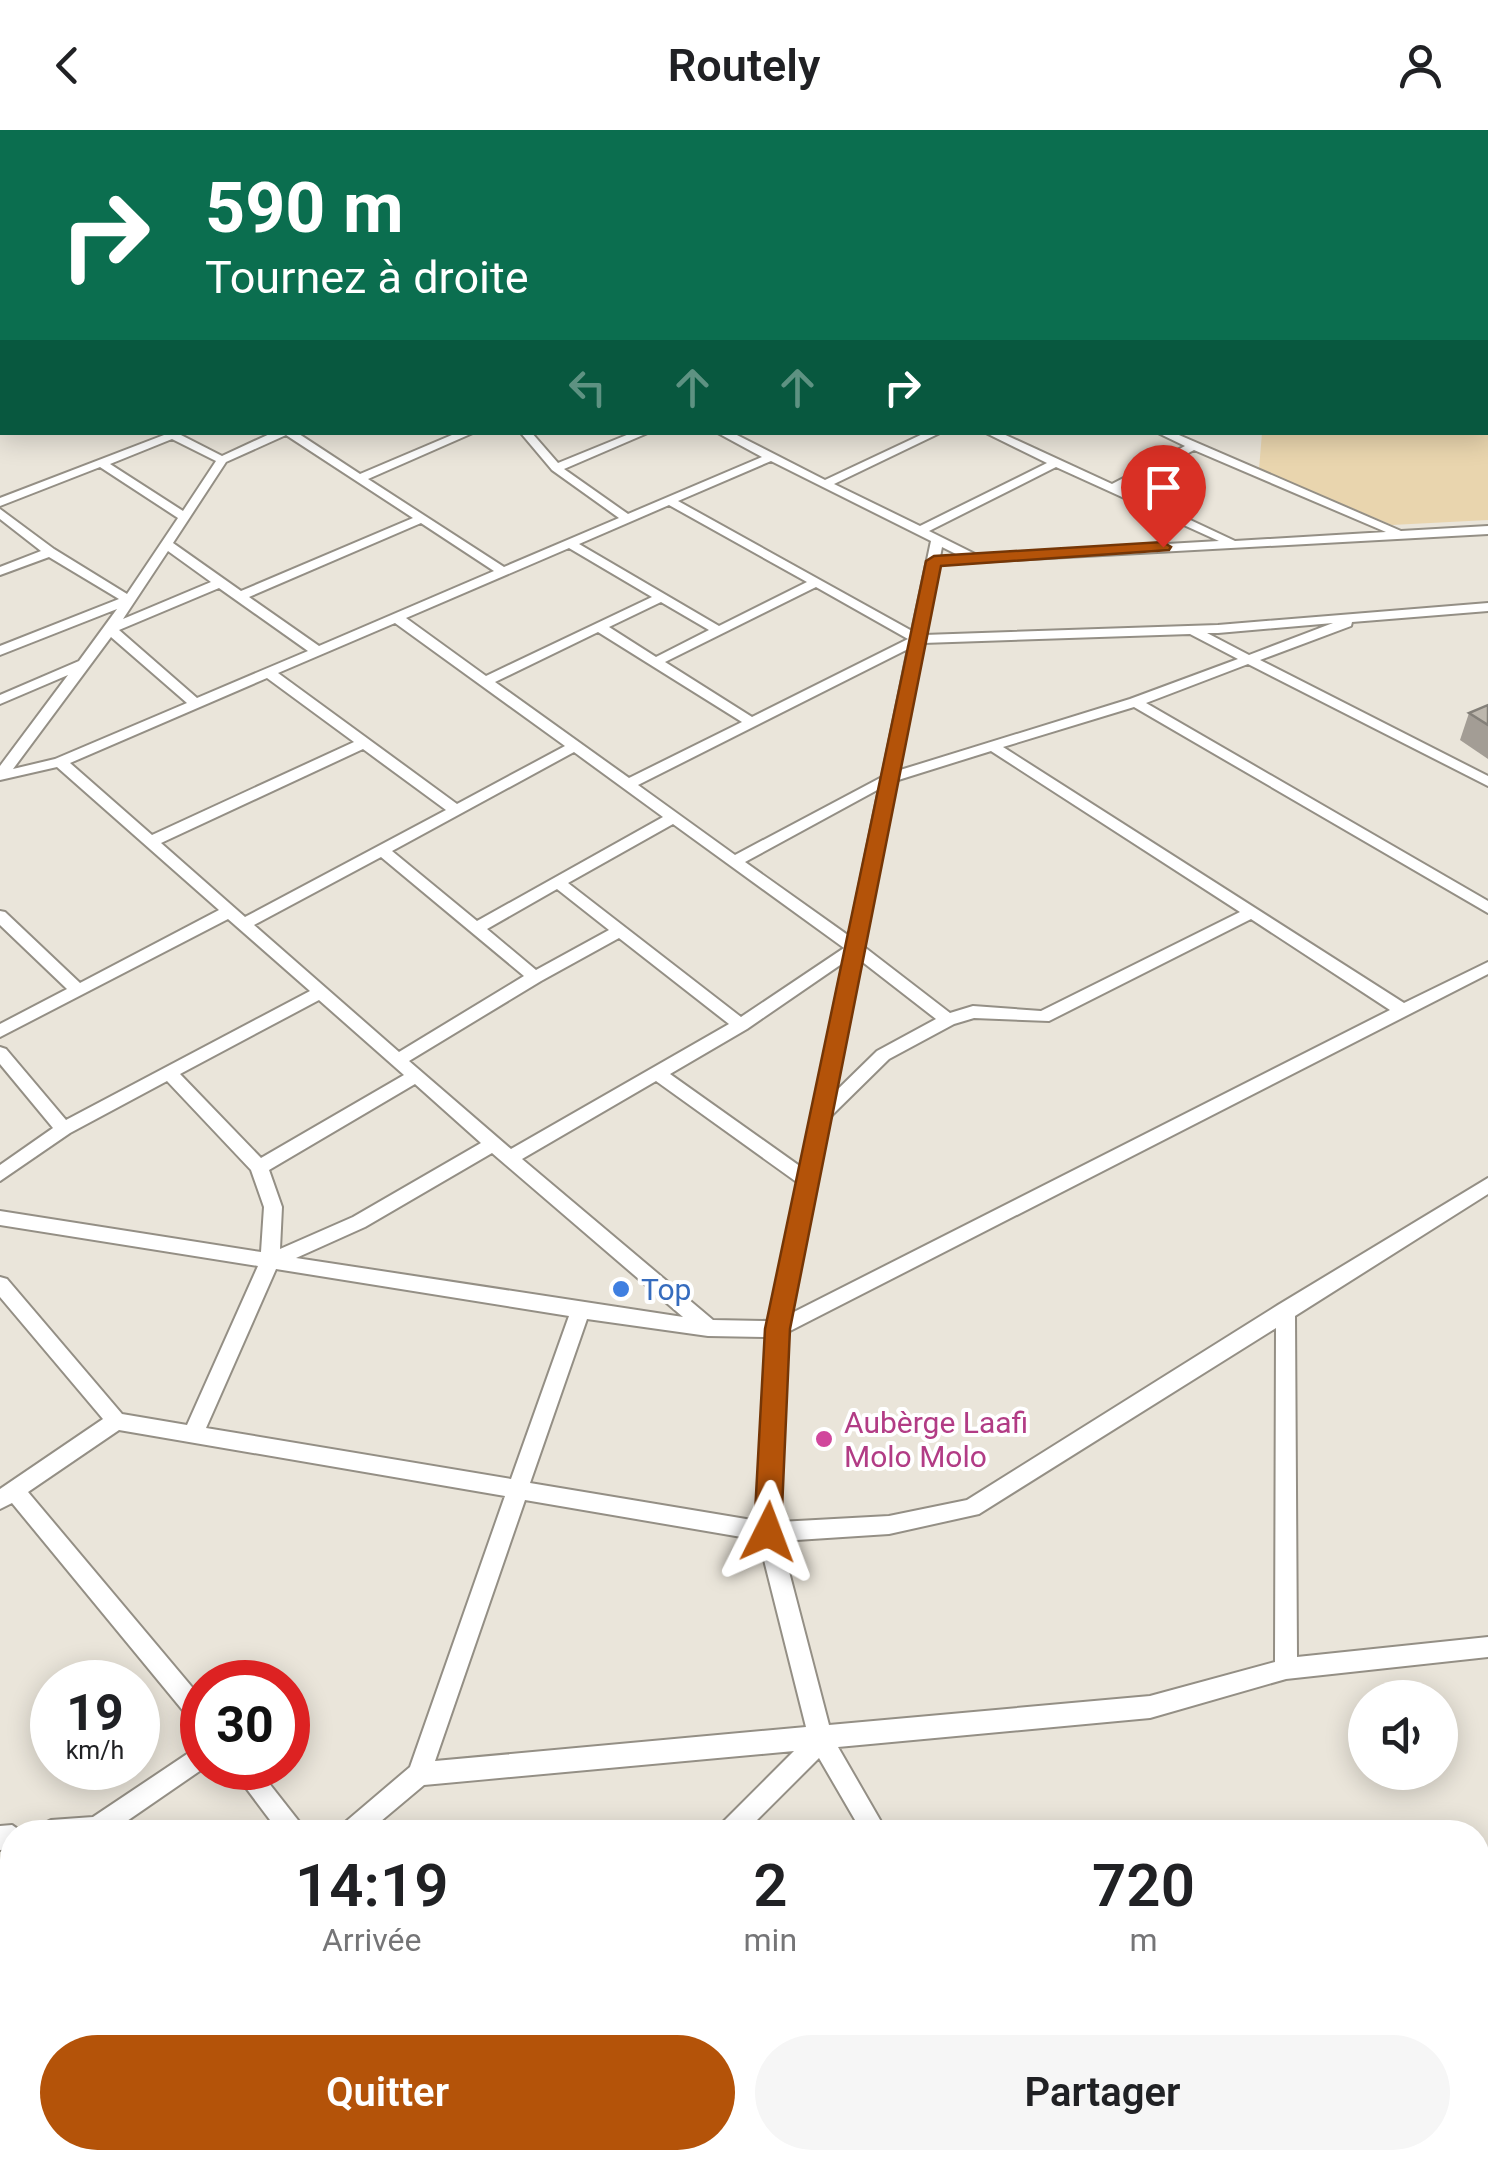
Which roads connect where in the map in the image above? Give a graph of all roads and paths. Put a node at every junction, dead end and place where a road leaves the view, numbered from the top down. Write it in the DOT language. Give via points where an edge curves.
graph roads {
  1 [pos="168,435"];
  2 [pos="172,435"];
  3 [pos="279,435"];
  4 [pos="291,435"];
  5 [pos="463,435"];
  6 [pos="528,435"];
  7 [pos="638,435"];
  8 [pos="727,435"];
  9 [pos="899,435"];
  10 [pos="931,435"];
  11 [pos="996,435"];
  12 [pos="1169,435"];
  13 [pos="915,443"];
  14 [pos="1194,446"];
  15 [pos="772,458"];
  16 [pos="222,460"];
  17 [pos="1055,462"];
  18 [pos="101,463"];
  19 [pos="556,468"];
  20 [pos="359,478"];
  21 [pos="825,484"];
  22 [pos="1112,488"];
  23 [pos="670,500"];
  24 [pos="0,502"];
  25 [pos="0,513"];
  26 [pos="183,516"];
  27 [pos="422,518"];
  28 [pos="628,519"];
  29 [pos="1488,530"];
  30 [pos="920,531"];
  31 [pos="1401,534"];
  32 [pos="937,540"];
  33 [pos="1232,543"];
  34 [pos="166,544"];
  35 [pos="570,544"];
  36 [pos="50,552"];
  37 [pos="974,558"];
  38 [pos="934,561"];
  39 [pos="0,572"];
  40 [pos="504,572"];
  41 [pos="222,582"];
  42 [pos="817,582"];
  43 [pos="241,596"];
  44 [pos="662,597"];
  45 [pos="130,600"];
  46 [pos="1488,607"];
  47 [pos="1365,615"];
  48 [pos="398,618"];
  49 [pos="599,627"];
  50 [pos="110,629"];
  51 [pos="719,630"];
  52 [pos="1191,630"];
  53 [pos="918,639"];
  54 [pos="0,651"];
  55 [pos="318,652"];
  56 [pos="658,661"];
  57 [pos="1250,661"];
  58 [pos="84,664"];
  59 [pos="268,673"];
  60 [pos="486,681"];
  61 [pos="0,700"];
  62 [pos="1136,702"];
  63 [pos="196,704"];
  64 [pos="753,722"];
  65 [pos="364,743"];
  66 [pos="578,745"];
  67 [pos="992,746"];
  68 [pos="60,762"];
  69 [pos="0,776"];
  70 [pos="890,778"];
  71 [pos="1488,782"];
  72 [pos="628,784"];
  73 [pos="456,810"];
  74 [pos="674,817"];
  75 [pos="150,842"];
  76 [pos="382,850"];
  77 [pos="735,861"];
  78 [pos="558,882"];
  79 [pos="1488,908"];
  80 [pos="1251,913"];
  81 [pos="0,916"];
  82 [pos="237,918"];
  83 [pos="476,928"];
  84 [pos="620,931"];
  85 [pos="856,948"];
  86 [pos="1488,967"];
  87 [pos="536,977"];
  88 [pos="77,988"];
  89 [pos="321,992"];
  90 [pos="1404,1011"];
  91 [pos="948,1020"];
  92 [pos="742,1025"];
  93 [pos="0,1030"];
  94 [pos="0,1054"];
  95 [pos="398,1060"];
  96 [pos="169,1073"];
  97 [pos="658,1074"];
  98 [pos="416,1076"];
  99 [pos="822,1115"];
  100 [pos="64,1129"];
  101 [pos="493,1144"];
  102 [pos="510,1158"];
  103 [pos="259,1167"];
  104 [pos="0,1174"];
  105 [pos="808,1181"];
  106 [pos="1488,1185"];
  107 [pos="0,1218"];
  108 [pos="270,1261"];
  109 [pos="3,1296"];
  110 [pos="580,1310"];
  111 [pos="1285,1310"];
  112 [pos="708,1328"];
  113 [pos="777,1329"];
  114 [pos="116,1421"];
  115 [pos="194,1434"];
  116 [pos="518,1490"];
  117 [pos="7,1495"];
  118 [pos="768,1532"];
  119 [pos="1488,1647"];
  120 [pos="1286,1669"];
  121 [pos="180,1691"];
  122 [pos="821,1740"];
  123 [pos="180,1769"];
  124 [pos="420,1774"];
  125 [pos="261,1790"];
  126 [pos="107,1820"];
  127 [pos="285,1820"];
  128 [pos="365,1820"];
  129 [pos="741,1820"];
  130 [pos="868,1820"];
  1 -- 18 [label="street"];
  2 -- 16 [label="street"];
  3 -- 16 [label="street"];
  4 -- 20 [label="street"];
  5 -- 20 [label="street"];
  6 -- 19 [label="street"];
  7 -- 19 [label="street"];
  8 -- 15 [label="street"];
  9 -- 13 [label="street"];
  10 -- 13 [label="street"];
  11 -- 17 [label="street"];
  12 -- 14 [label="street"];
  13 -- 21 [label="street"];
  14 -- 22 [label="street"];
  14 -- 31 [label="street"];
  15 -- 21 [label="street"];
  15 -- 23 [label="street"];
  16 -- 26 [label="street"];
  17 -- 22 [label="street"];
  17 -- 30 [label="street"];
  18 -- 24 [label="street"];
  18 -- 26 [label="street"];
  19 -- 28 [label="street"];
  20 -- 27 [label="street"];
  21 -- 30 [label="street"];
  22 -- 33 [label="street"];
  23 -- 28 [label="street"];
  23 -- 42 [label="street"];
  25 -- 36 [label="street"];
  26 -- 34 [label="street"];
  27 -- 40 [label="street"];
  27 -- 43 [label="street"];
  28 -- 35 [label="street"];
  29 -- 31 [label="street"];
  30 -- 32 [label="street"];
  31 -- 33 [label="street"];
  32 -- 37 [label="street"];
  32 -- 38 [label="street"];
  33 -- 37 [label="street"];
  34 -- 41 [label="street"];
  34 -- 45 [label="street"];
  35 -- 40 [label="street"];
  35 -- 44 [label="street"];
  36 -- 39 [label="street"];
  36 -- 45 [label="street"];
  37 -- 38 [label="street"];
  38 -- 53 [label="street"];
  40 -- 48 [label="street"];
  41 -- 43 [label="street"];
  41 -- 50 [label="street"];
  42 -- 51 [label="street"];
  42 -- 53 [label="street"];
  43 -- 55 [label="street"];
  44 -- 49 [label="street"];
  44 -- 51 [label="street"];
  45 -- 50 [label="street"];
  45 -- 54 [label="street"];
  46 -- 47 [label="street"];
  47 -- 52 [label="street"];
  47 -- 57 [label="street"];
  48 -- 55 [label="street"];
  48 -- 60 [label="street"];
  49 -- 56 [label="street"];
  49 -- 60 [label="street"];
  50 -- 58 [label="street"];
  50 -- 63 [label="street"];
  51 -- 56 [label="street"];
  52 -- 53 [label="street"];
  52 -- 57 [label="street"];
  53 -- 64 [label="street"];
  53 -- 70 [label="street"];
  55 -- 59 [label="street"];
  56 -- 64 [label="street"];
  57 -- 62 [label="street"];
  57 -- 71 [label="street"];
  58 -- 61 [label="street"];
  58 -- 69 [label="street"];
  59 -- 63 [label="street"];
  59 -- 65 [label="street"];
  60 -- 66 [label="street"];
  62 -- 67 [label="street"];
  62 -- 79 [label="street"];
  63 -- 68 [label="street"];
  64 -- 72 [label="street"];
  65 -- 73 [label="street"];
  65 -- 75 [label="street"];
  66 -- 72 [label="street"];
  66 -- 73 [label="street"];
  67 -- 70 [label="street"];
  67 -- 80 [label="street"];
  68 -- 69 [label="street"];
  68 -- 75 [label="street"];
  70 -- 77 [label="street"];
  70 -- 85 [label="street"];
  72 -- 74 [label="street"];
  73 -- 76 [label="street"];
  74 -- 77 [label="street"];
  74 -- 78 [label="street"];
  75 -- 82 [label="street"];
  76 -- 82 [label="street"];
  76 -- 83 [label="street"];
  77 -- 85 [label="street"];
  78 -- 83 [label="street"];
  78 -- 84 [label="street"];
  80 -- 90 [label="street"];
  80 -- 91 [label="street" via="1043,1016 974,1012"];
  81 -- 88 [label="street"];
  82 -- 88 [label="street"];
  82 -- 89 [label="street"];
  83 -- 87 [label="street"];
  84 -- 87 [label="street"];
  84 -- 92 [label="street"];
  85 -- 91 [label="street"];
  85 -- 92 [label="street"];
  85 -- 99 [label="street"];
  86 -- 90 [label="street"];
  87 -- 95 [label="street"];
  88 -- 93 [label="street"];
  89 -- 95 [label="street"];
  89 -- 96 [label="street"];
  90 -- 113 [label="street"];
  91 -- 99 [label="street" via="883,1055"];
  92 -- 97 [label="street"];
  94 -- 100 [label="street"];
  95 -- 98 [label="street"];
  96 -- 100 [label="street"];
  96 -- 103 [label="street"];
  97 -- 102 [label="street"];
  97 -- 105 [label="street"];
  98 -- 101 [label="street"];
  98 -- 103 [label="street"];
  99 -- 105 [label="street"];
  100 -- 104 [label="street"];
  101 -- 102 [label="street"];
  101 -- 108 [label="street" via="360,1222"];
  102 -- 112 [label="street"];
  103 -- 108 [label="street" via="273,1206"];
  105 -- 113 [label="street"];
  106 -- 111 [label="street"];
  107 -- 108 [label="street"];
  108 -- 110 [label="street"];
  108 -- 115 [label="street"];
  109 -- 114 [label="street"];
  110 -- 112 [label="street"];
  110 -- 116 [label="street"];
  111 -- 118 [label="street" via="972,1508 889,1526"];
  111 -- 120 [label="street"];
  112 -- 113 [label="street"];
  113 -- 118 [label="street"];
  114 -- 115 [label="street"];
  114 -- 117 [label="street"];
  115 -- 116 [label="street"];
  116 -- 118 [label="street"];
  116 -- 124 [label="street"];
  117 -- 121 [label="street"];
  118 -- 122 [label="street"];
  119 -- 120 [label="street"];
  120 -- 122 [label="street" via="1150,1708"];
  122 -- 124 [label="street"];
  122 -- 129 [label="street"];
  122 -- 130 [label="street"];
  123 -- 126 [label="street"];
  124 -- 128 [label="street"];
  125 -- 127 [label="street"];
}
